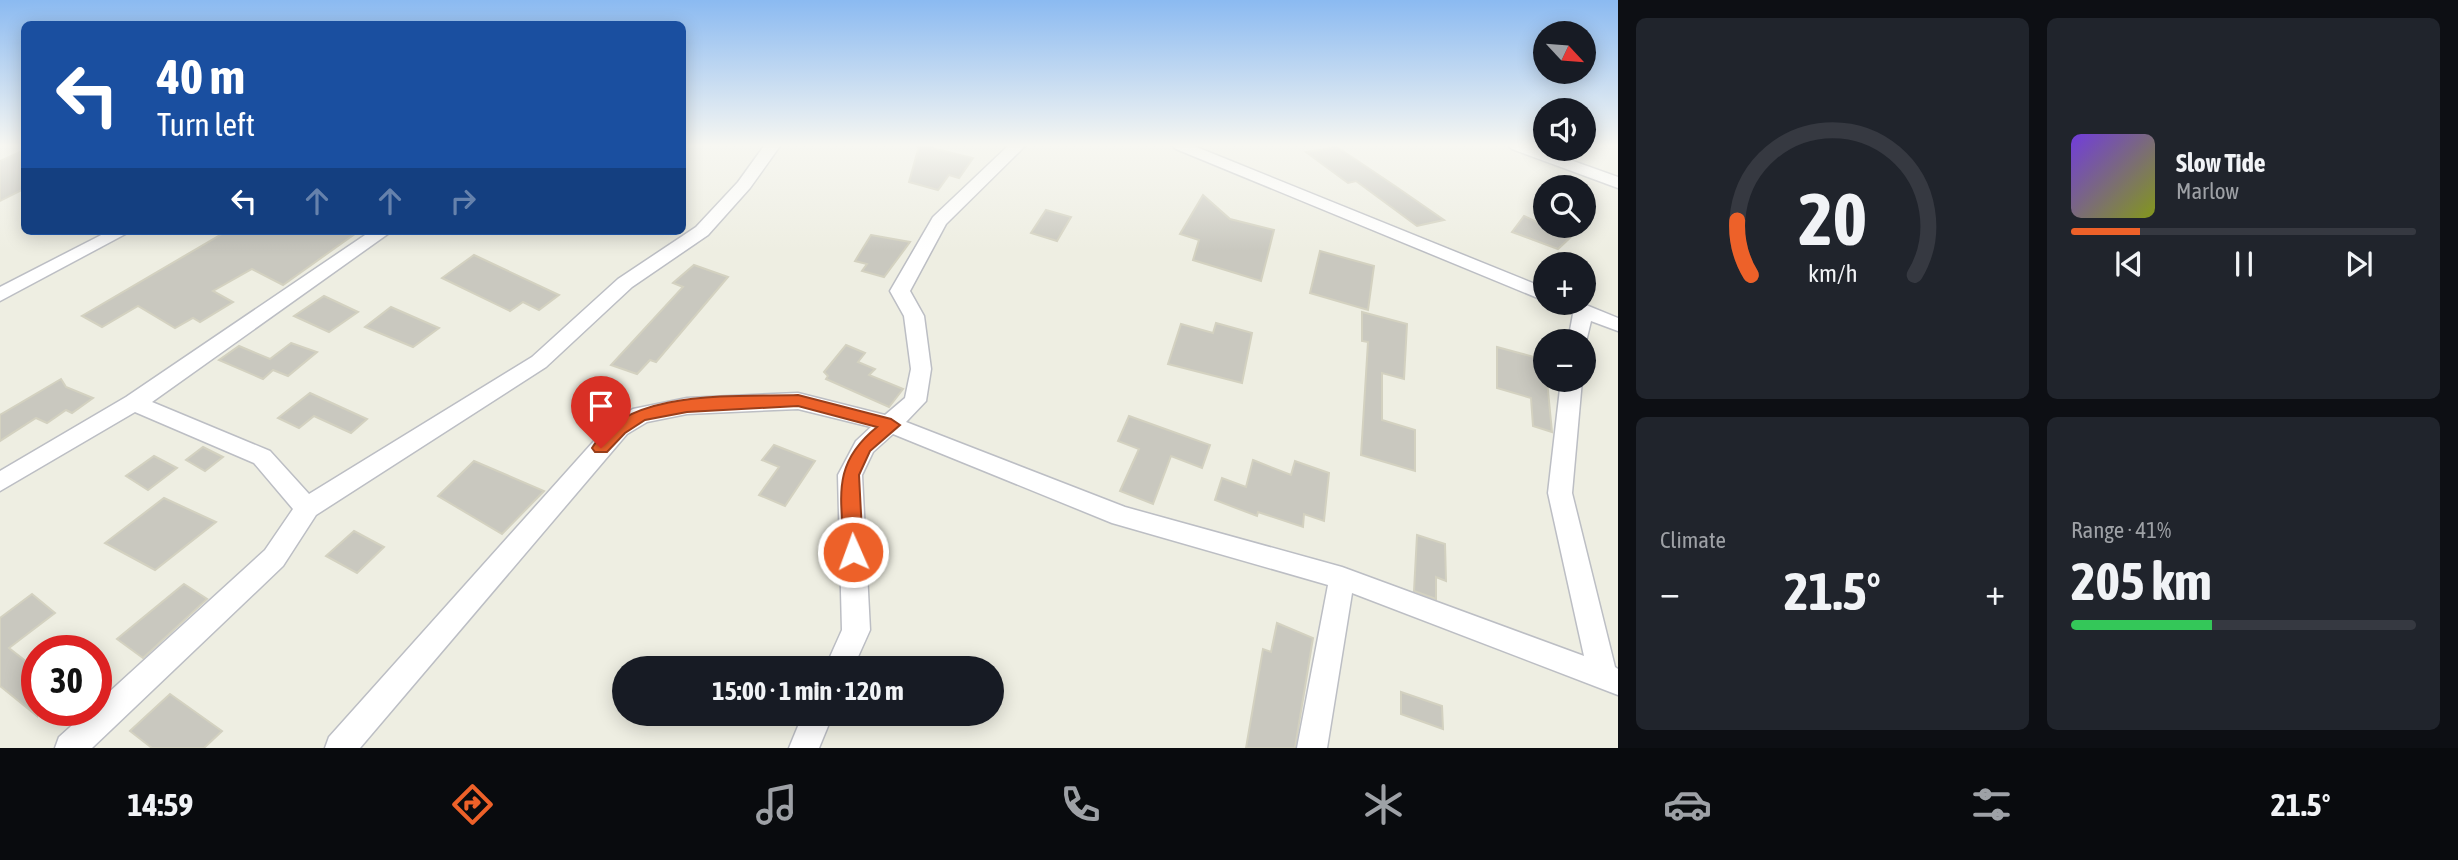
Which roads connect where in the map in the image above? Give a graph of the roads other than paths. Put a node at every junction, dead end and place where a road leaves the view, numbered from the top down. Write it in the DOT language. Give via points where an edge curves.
graph roads {
  1 [pos="747,181"];
  2 [pos="981,181"];
  3 [pos="1266,181"];
  4 [pos="113,235"];
  5 [pos="377,235"];
  6 [pos="1533,290"];
  7 [pos="0,295"];
  8 [pos="1593,315"];
  9 [pos="1618,325"];
  10 [pos="1571,392"];
  11 [pos="134,403"];
  12 [pos="891,425"];
  13 [pos="0,482"];
  14 [pos="307,508"];
  15 [pos="1342,578"];
  16 [pos="844,656"];
  17 [pos="1611,680"];
  18 [pos="813,726"];
  19 [pos="70,748"];
  20 [pos="340,748"];
  21 [pos="804,748"];
  22 [pos="1312,748"];
  1 -- 14 [label="street" via="702,231 625,283 539,362"];
  2 -- 12 [label="street" via="939,221 900,291 914,316 922,369 915,401"];
  3 -- 6 [label="street"];
  4 -- 7 [label="street"];
  5 -- 11 [label="street"];
  8 -- 9 [label="street"];
  10 -- 17 [label="street" via="1560,494"];
  11 -- 13 [label="street"];
  11 -- 14 [label="street" via="262,457"];
  12 -- 15 [label="street" via="1121,516"];
  12 -- 16 [label="street" via="864,447 850,475 856,630"];
  12 -- 20 [label="street" via="798,401 687,406 641,415 619,428"];
  14 -- 19 [label="street" via="274,558"];
  15 -- 17 [label="street"];
  15 -- 22 [label="street"];
  18 -- 21 [label="street"];
}
